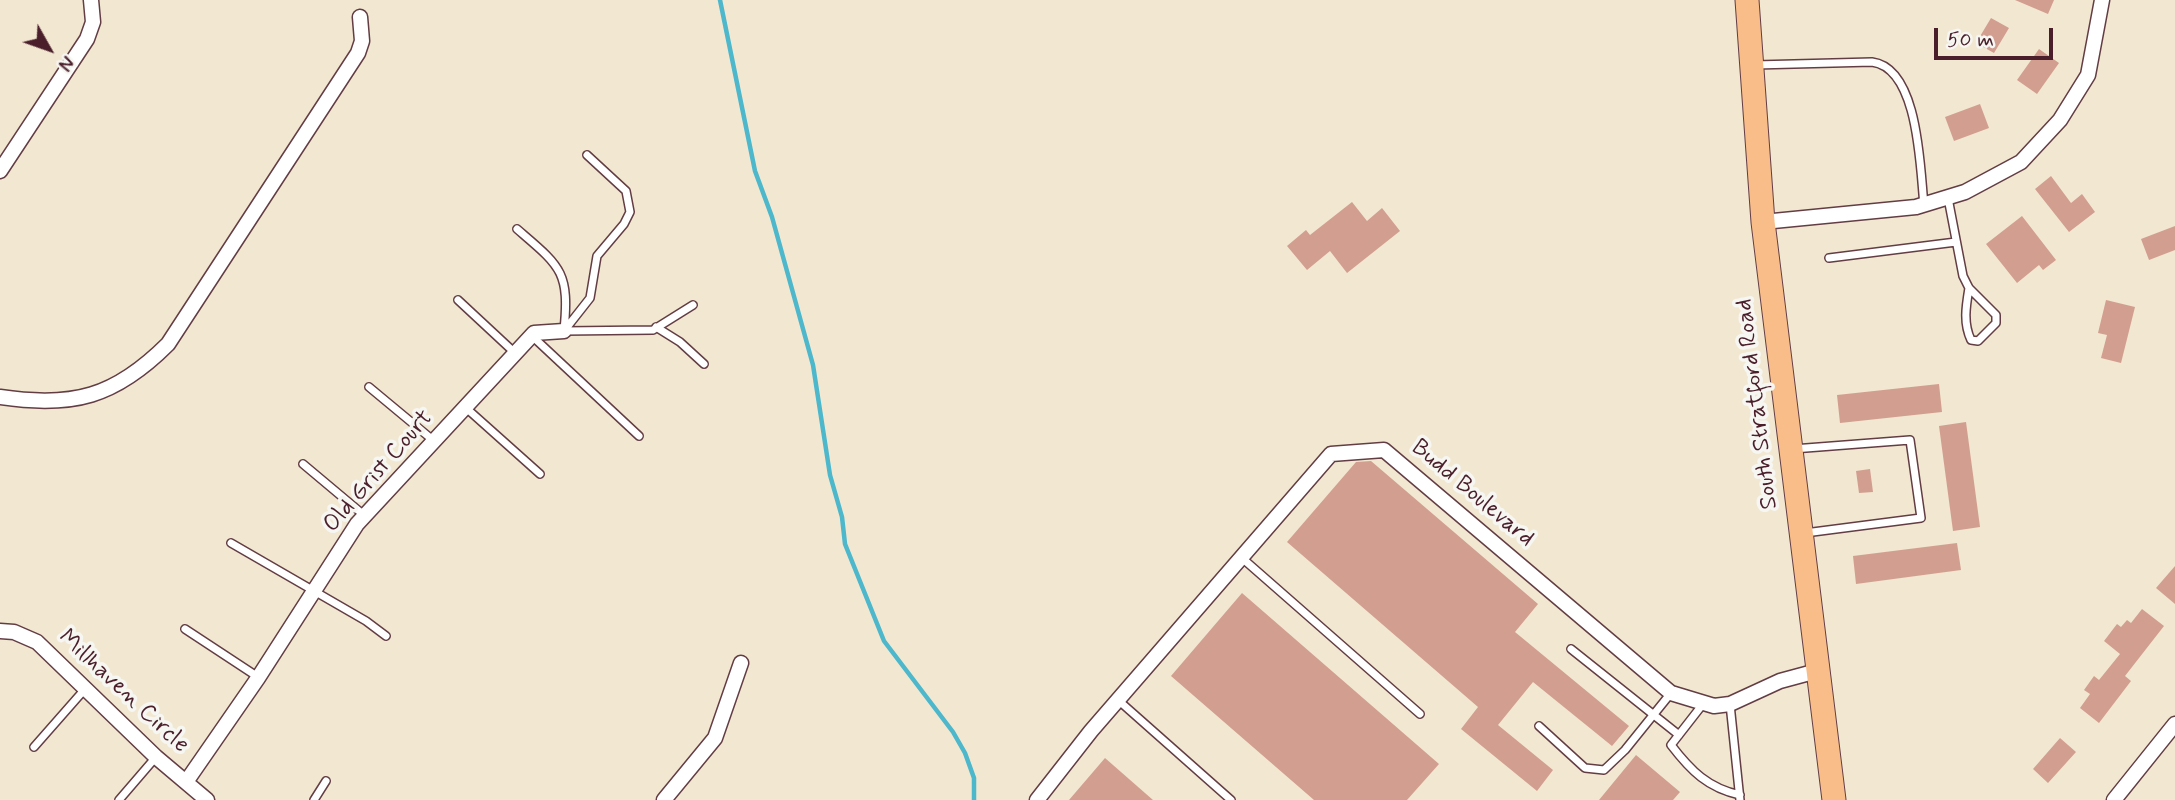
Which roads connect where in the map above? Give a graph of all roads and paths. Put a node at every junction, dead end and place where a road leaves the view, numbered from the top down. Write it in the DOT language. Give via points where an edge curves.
graph roads {
  1 [pos="91,0"];
  2 [pos="1747,0"];
  3 [pos="2102,0"];
  4 [pos="359,17"];
  5 [pos="1751,65"];
  6 [pos="587,155"];
  7 [pos="2,165"];
  8 [pos="1948,197"];
  9 [pos="1924,205"];
  10 [pos="1763,222"];
  11 [pos="517,229"];
  12 [pos="1956,242"];
  13 [pos="1829,258"];
  14 [pos="1969,288"];
  15 [pos="458,300"];
  16 [pos="694,305"];
  17 [pos="656,327"];
  18 [pos="564,331"];
  19 [pos="531,335"];
  20 [pos="515,353"];
  21 [pos="704,364"];
  22 [pos="369,387"];
  23 [pos="0,397"];
  24 [pos="465,407"];
  25 [pos="639,436"];
  26 [pos="434,441"];
  27 [pos="1790,449"];
  28 [pos="303,464"];
  29 [pos="540,474"];
  30 [pos="365,516"];
  31 [pos="1801,534"];
  32 [pos="231,543"];
  33 [pos="1241,557"];
  34 [pos="314,593"];
  35 [pos="185,629"];
  36 [pos="0,631"];
  37 [pos="386,636"];
  38 [pos="1571,649"];
  39 [pos="741,663"];
  40 [pos="1817,671"];
  41 [pos="258,678"];
  42 [pos="85,689"];
  43 [pos="1671,693"];
  44 [pos="1118,700"];
  45 [pos="1704,703"];
  46 [pos="1730,704"];
  47 [pos="1420,714"];
  48 [pos="1655,716"];
  49 [pos="2175,724"];
  50 [pos="1539,726"];
  51 [pos="1679,735"];
  52 [pos="34,747"];
  53 [pos="156,757"];
  54 [pos="326,780"];
  55 [pos="186,782"];
  56 [pos="1740,797"];
  57 [pos="119,800"];
  58 [pos="207,800"];
  59 [pos="314,800"];
  60 [pos="664,800"];
  61 [pos="1037,800"];
  62 [pos="1231,800"];
  63 [pos="1835,800"];
  64 [pos="2115,800"];
  1 -- 7 [label="street" via="93,22 87,39"];
  2 -- 5 [label="main road, South Stratford Road"];
  3 -- 8 [label="street" via="2088,75 2060,120 2021,162"];
  4 -- 23 [label="street" via="362,41 358,53 168,344 128,377 84,397 46,403"];
  5 -- 9 [label="lane" via="1872,62 1891,69 1911,106"];
  5 -- 10 [label="main road, South Stratford Road"];
  6 -- 18 [label="lane" via="626,191 630,212 597,256 590,298"];
  8 -- 9 [label="street"];
  8 -- 12 [label="lane"];
  9 -- 10 [label="street"];
  10 -- 27 [label="main road, South Stratford Road"];
  11 -- 18 [label="lane" via="560,270 568,295"];
  12 -- 13 [label="lane"];
  12 -- 14 [label="lane"];
  14 -- 14 [label="lane" via="1996,315 1996,323 1978,341 1971,340 1967,331"];
  15 -- 20 [label="lane"];
  16 -- 17 [label="lane"];
  17 -- 18 [label="lane" via="645,331"];
  17 -- 21 [label="lane"];
  18 -- 19 [label="street"];
  19 -- 20 [label="street, Old Grist Court"];
  19 -- 25 [label="lane"];
  20 -- 24 [label="street, Old Grist Court"];
  22 -- 26 [label="lane"];
  24 -- 26 [label="street, Old Grist Court"];
  24 -- 29 [label="lane"];
  26 -- 30 [label="street, Old Grist Court"];
  27 -- 31 [label="main road, South Stratford Road"];
  27 -- 31 [label="lane" via="1910,440 1921,518"];
  28 -- 30 [label="lane"];
  30 -- 34 [label="street, Old Grist Court"];
  31 -- 40 [label="main road, South Stratford Road"];
  32 -- 34 [label="lane"];
  33 -- 43 [label="street, Budd Boulevard" via="1331,454 1384,450"];
  33 -- 44 [label="street, Budd Boulevard"];
  33 -- 47 [label="lane"];
  34 -- 37 [label="lane"];
  34 -- 41 [label="street, Old Grist Court"];
  35 -- 41 [label="lane"];
  36 -- 42 [label="street, Millhaven Circle" via="37,642"];
  38 -- 48 [label="lane"];
  39 -- 60 [label="street" via="715,738"];
  40 -- 46 [label="street, Budd Boulevard" via="1780,681"];
  40 -- 63 [label="main road, South Stratford Road"];
  41 -- 55 [label="street, Old Grist Court"];
  42 -- 52 [label="lane"];
  42 -- 53 [label="street, Millhaven Circle"];
  43 -- 45 [label="street, Budd Boulevard"];
  43 -- 48 [label="lane"];
  44 -- 61 [label="street, Budd Boulevard"];
  44 -- 62 [label="lane"];
  45 -- 46 [label="street, Budd Boulevard"];
  45 -- 51 [label="lane"];
  46 -- 56 [label="lane"];
  48 -- 50 [label="lane" via="1604,769 1585,768"];
  48 -- 51 [label="lane"];
  49 -- 64 [label="street"];
  51 -- 56 [label="lane" via="1671,745 1684,762 1716,789"];
  53 -- 55 [label="street, Millhaven Circle"];
  53 -- 57 [label="lane"];
  54 -- 59 [label="lane"];
  55 -- 58 [label="street, Millhaven Circle"];
}
